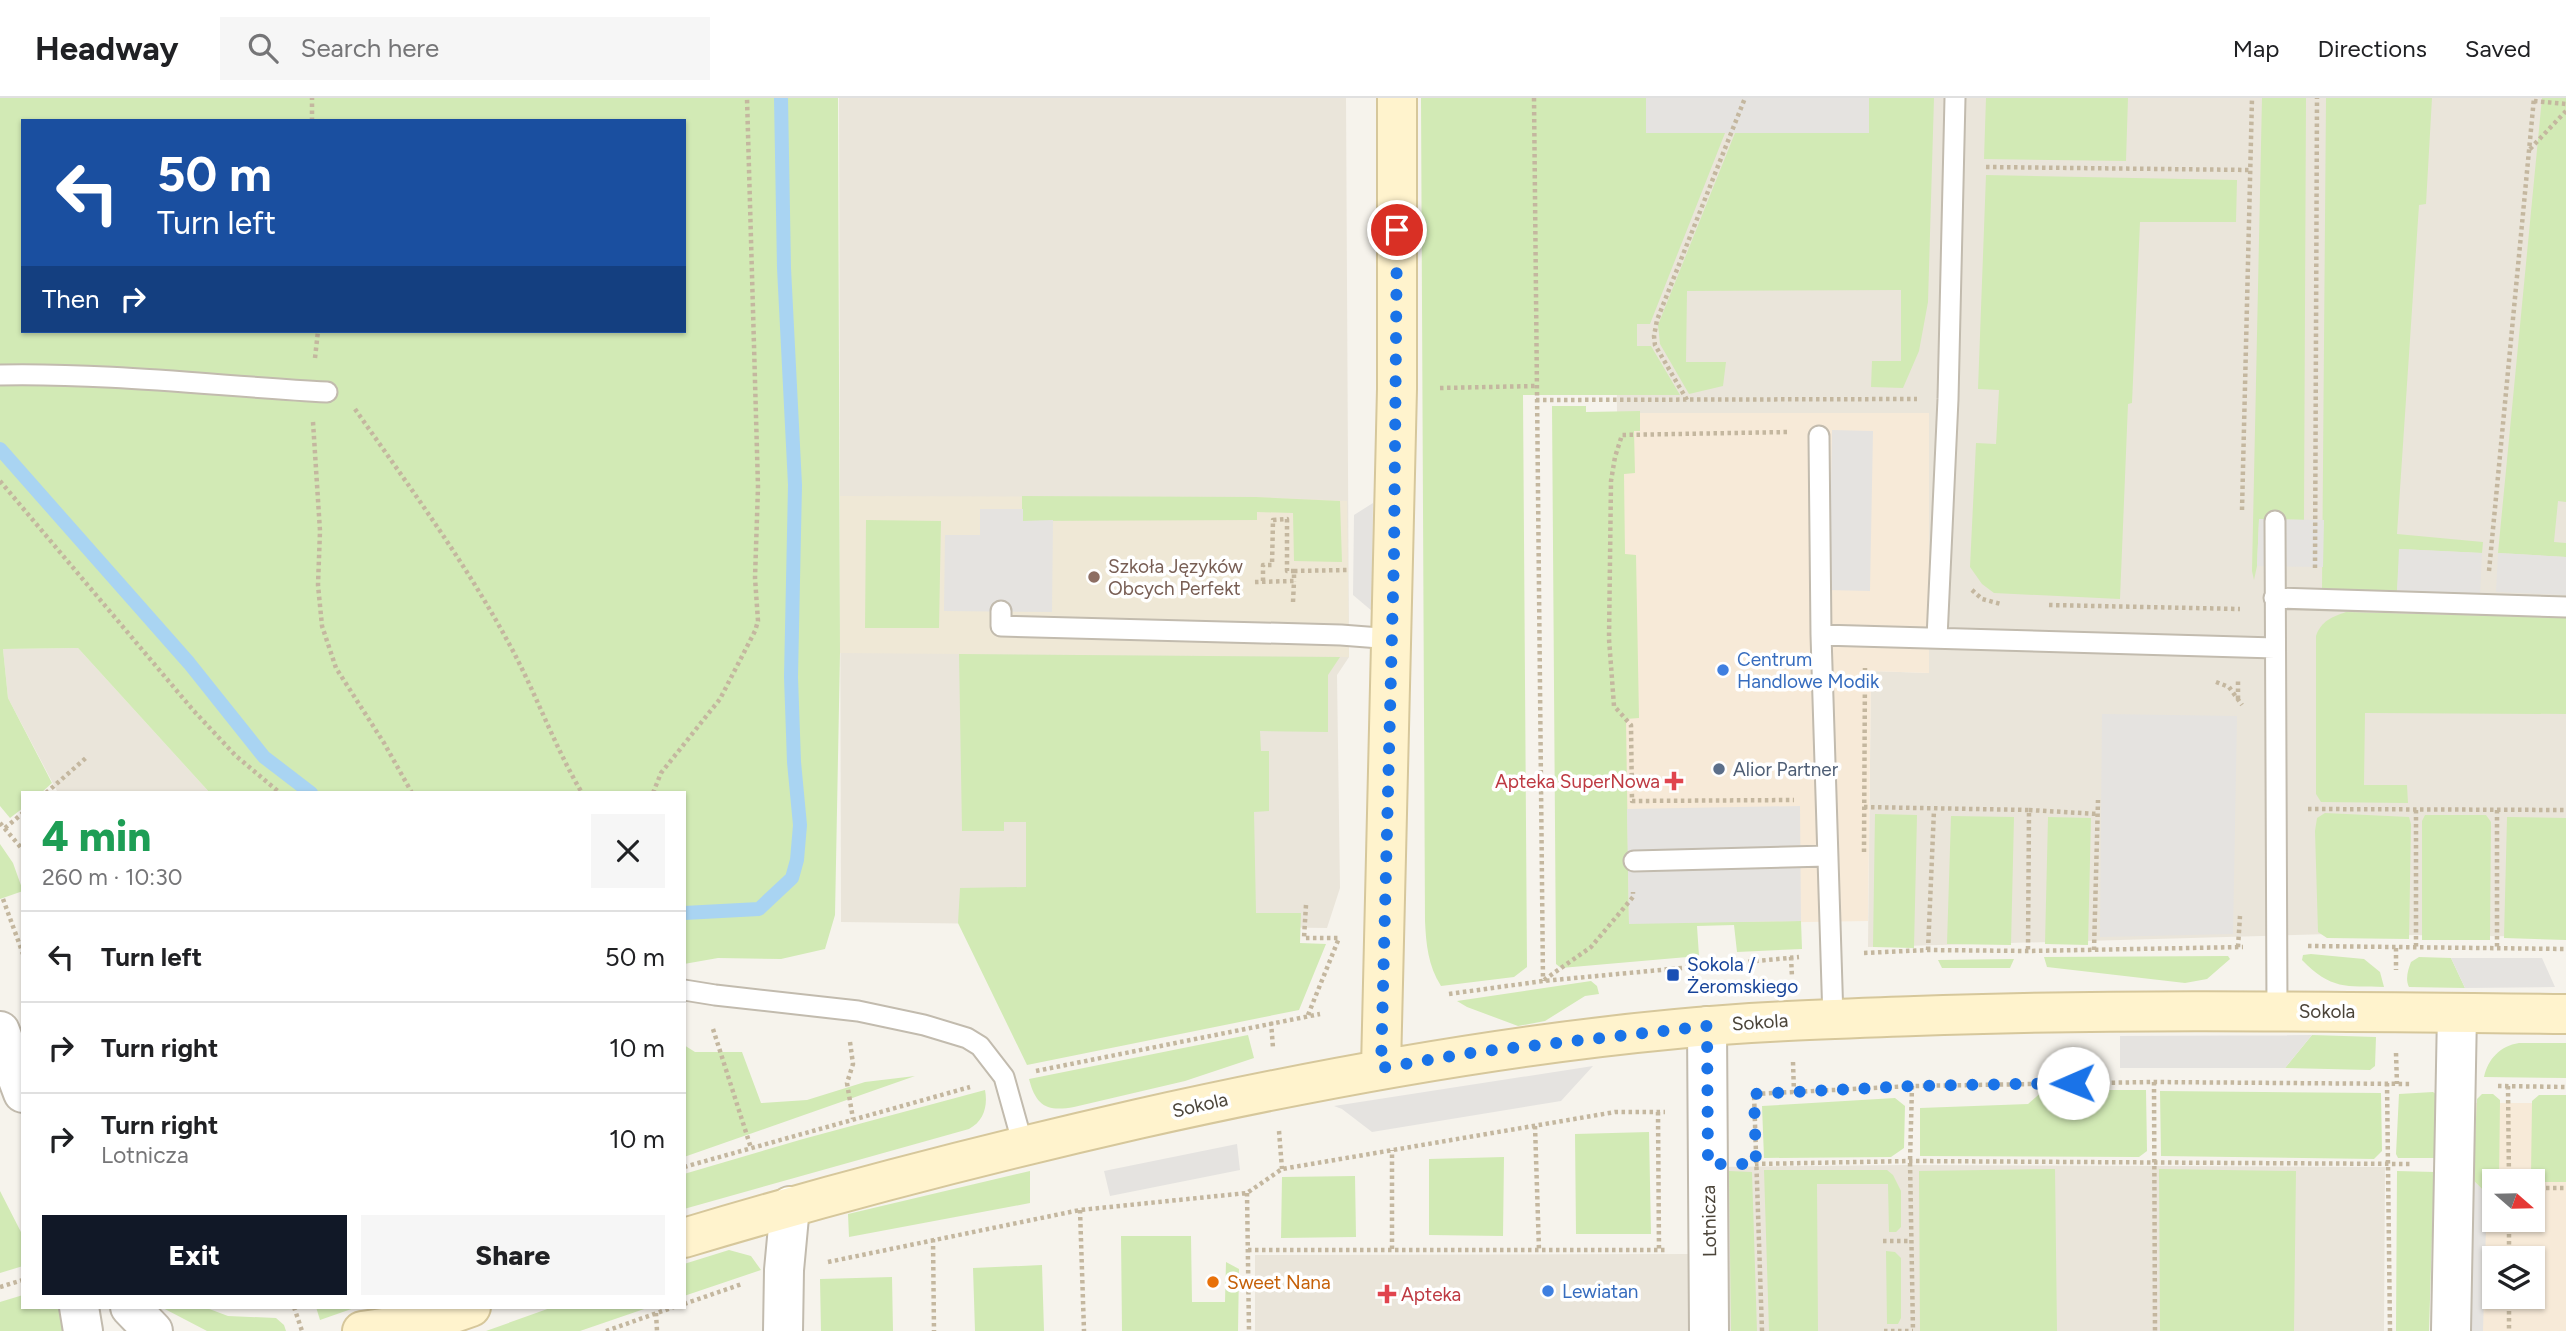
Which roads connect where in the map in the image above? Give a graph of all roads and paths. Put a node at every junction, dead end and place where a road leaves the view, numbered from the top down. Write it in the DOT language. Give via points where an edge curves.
graph roads {
  1 [pos="312,98"];
  2 [pos="747,98"];
  3 [pos="1396,98"];
  4 [pos="1534,98"];
  5 [pos="1745,98"];
  6 [pos="1955,98"];
  7 [pos="2317,98"];
  8 [pos="2252,99"];
  9 [pos="2534,99"];
  10 [pos="2566,104"];
  11 [pos="2566,111"];
  12 [pos="312,119"];
  13 [pos="2529,150"];
  14 [pos="1953,167"];
  15 [pos="2250,170"];
  16 [pos="318,333"];
  17 [pos="0,375"];
  18 [pos="1536,386"];
  19 [pos="1397,389"];
  20 [pos="319,392"];
  21 [pos="1948,399"];
  22 [pos="1536,400"];
  23 [pos="1687,400"];
  24 [pos="1819,436"];
  25 [pos="0,481"];
  26 [pos="2242,513"];
  27 [pos="2275,521"];
  28 [pos="2490,561"];
  29 [pos="1348,570"];
  30 [pos="1294,571"];
  31 [pos="1965,580"];
  32 [pos="1255,582"];
  33 [pos="1263,582"];
  34 [pos="2274,598"];
  35 [pos="2315,600"];
  36 [pos="2240,602"];
  37 [pos="2012,604"];
  38 [pos="2039,605"];
  39 [pos="2566,607"];
  40 [pos="2240,609"];
  41 [pos="1001,611"];
  42 [pos="1821,635"];
  43 [pos="1865,636"];
  44 [pos="1937,638"];
  45 [pos="1393,639"];
  46 [pos="2239,646"];
  47 [pos="2275,648"];
  48 [pos="2203,677"];
  49 [pos="2238,700"];
  50 [pos="2245,715"];
  51 [pos="87,757"];
  52 [pos="48,791"];
  53 [pos="278,791"];
  54 [pos="411,791"];
  55 [pos="581,791"];
  56 [pos="654,791"];
  57 [pos="2098,800"];
  58 [pos="1864,807"];
  59 [pos="2278,809"];
  60 [pos="1934,810"];
  61 [pos="2029,810"];
  62 [pos="2416,810"];
  63 [pos="2497,810"];
  64 [pos="2566,810"];
  65 [pos="2098,814"];
  66 [pos="21,815"];
  67 [pos="0,823"];
  68 [pos="5,828"];
  69 [pos="21,848"];
  70 [pos="1828,856"];
  71 [pos="1794,857"];
  72 [pos="1864,860"];
  73 [pos="1634,861"];
  74 [pos="2,899"];
  75 [pos="1306,905"];
  76 [pos="2241,907"];
  77 [pos="1339,938"];
  78 [pos="1864,939"];
  79 [pos="2277,946"];
  80 [pos="2238,947"];
  81 [pos="2416,947"];
  82 [pos="21,949"];
  83 [pos="2566,949"];
  84 [pos="1928,950"];
  85 [pos="2094,950"];
  86 [pos="2497,950"];
  87 [pos="2028,951"];
  88 [pos="1864,953"];
  89 [pos="1830,955"];
  90 [pos="1543,981"];
  91 [pos="693,991"];
  92 [pos="1449,994"];
  93 [pos="846,1010"];
  94 [pos="2277,1011"];
  95 [pos="2457,1013"];
  96 [pos="2566,1014"];
  97 [pos="1833,1019"];
  98 [pos="1271,1022"];
  99 [pos="1707,1026"];
  100 [pos="0,1031"];
  101 [pos="2396,1050"];
  102 [pos="1273,1053"];
  103 [pos="1793,1056"];
  104 [pos="1381,1068"];
  105 [pos="2154,1082"];
  106 [pos="2387,1083"];
  107 [pos="2397,1083"];
  108 [pos="2423,1084"];
  109 [pos="1912,1086"];
  110 [pos="2496,1086"];
  111 [pos="2508,1086"];
  112 [pos="2554,1086"];
  113 [pos="2566,1087"];
  114 [pos="21,1088"];
  115 [pos="1794,1093"];
  116 [pos="2566,1093"];
  117 [pos="1658,1112"];
  118 [pos="1672,1112"];
  119 [pos="853,1119"];
  120 [pos="1535,1125"];
  121 [pos="1279,1128"];
  122 [pos="1023,1145"];
  123 [pos="751,1148"];
  124 [pos="1392,1150"];
  125 [pos="1910,1161"];
  126 [pos="2388,1163"];
  127 [pos="1708,1164"];
  128 [pos="1756,1164"];
  129 [pos="2153,1164"];
  130 [pos="2415,1164"];
  131 [pos="1282,1169"];
  132 [pos="2509,1169"];
  133 [pos="2545,1188"];
  134 [pos="2566,1188"];
  135 [pos="1247,1193"];
  136 [pos="790,1206"];
  137 [pos="1080,1210"];
  138 [pos="686,1237"];
  139 [pos="933,1239"];
  140 [pos="1883,1241"];
  141 [pos="1911,1241"];
  142 [pos="1392,1249"];
  143 [pos="1248,1250"];
  144 [pos="1539,1250"];
  145 [pos="1659,1250"];
  146 [pos="1709,1250"];
  147 [pos="784,1270"];
  148 [pos="21,1281"];
  149 [pos="0,1287"];
  150 [pos="686,1303"];
  151 [pos="79,1309"];
  152 [pos="132,1309"];
  153 [pos="295,1309"];
  154 [pos="466,1309"];
  155 [pos="668,1309"];
  156 [pos="2509,1309"];
  157 [pos="656,1313"];
  158 [pos="423,1326"];
  159 [pos="83,1331"];
  160 [pos="153,1331"];
  161 [pos="302,1331"];
  162 [pos="362,1331"];
  163 [pos="606,1331"];
  164 [pos="657,1331"];
  165 [pos="783,1331"];
  166 [pos="934,1331"];
  167 [pos="1084,1331"];
  168 [pos="1249,1331"];
  169 [pos="1709,1331"];
  170 [pos="1762,1331"];
  171 [pos="1884,1331"];
  172 [pos="1913,1331"];
  173 [pos="2155,1331"];
  174 [pos="2389,1331"];
  175 [pos="2451,1331"];
  176 [pos="2509,1331"];
  1 -- 12 [label="path"];
  2 -- 56 [label="path" via="758,621 720,699 661,773"];
  3 -- 19 [label="street"];
  4 -- 18 [label="path"];
  5 -- 23 [label="path" via="1657,320 1655,345"];
  6 -- 14 [label="lane"];
  7 -- 35 [label="path"];
  8 -- 15 [label="path"];
  9 -- 10 [label="path"];
  9 -- 13 [label="path"];
  11 -- 13 [label="path"];
  13 -- 28 [label="path"];
  14 -- 15 [label="path"];
  14 -- 21 [label="lane"];
  15 -- 26 [label="path"];
  16 -- 20 [label="path"];
  17 -- 20 [label="lane"];
  18 -- 19 [label="path"];
  18 -- 22 [label="path"];
  19 -- 45 [label="street"];
  20 -- 54 [label="path" via="322,626 336,668"];
  20 -- 55 [label="path" via="353,406 455,553 529,680"];
  21 -- 23 [label="path"];
  21 -- 44 [label="lane"];
  22 -- 23 [label="path"];
  22 -- 90 [label="path"];
  24 -- 42 [label="lane"];
  24 -- 71 [label="path" via="1819,432 1622,435 1611,481 1609,639 1614,706 1631,725 1633,801 1794,799"];
  25 -- 53 [label="path" via="193,710"];
  27 -- 34 [label="lane"];
  29 -- 30 [label="path"];
  30 -- 33 [label="path" via="1294,582"];
  30 -- 33 [label="path" via="1287,570 1287,519 1273,520 1272,565 1263,565"];
  31 -- 37 [label="path" via="1982,599"];
  32 -- 33 [label="path"];
  34 -- 35 [label="lane"];
  34 -- 47 [label="lane"];
  35 -- 39 [label="lane"];
  36 -- 40 [label="path"];
  38 -- 40 [label="path"];
  40 -- 46 [label="path"];
  41 -- 45 [label="lane" via="1001,626"];
  42 -- 43 [label="lane"];
  42 -- 70 [label="lane"];
  43 -- 44 [label="lane"];
  43 -- 58 [label="path"];
  44 -- 46 [label="lane"];
  45 -- 104 [label="street"];
  46 -- 47 [label="lane"];
  46 -- 49 [label="path"];
  47 -- 59 [label="lane"];
  48 -- 49 [label="path" via="2229,687"];
  49 -- 50 [label="path"];
  51 -- 52 [label="path"];
  57 -- 65 [label="path"];
  58 -- 60 [label="path"];
  58 -- 72 [label="path"];
  59 -- 62 [label="path"];
  59 -- 79 [label="lane"];
  60 -- 61 [label="path"];
  60 -- 84 [label="path"];
  61 -- 65 [label="path"];
  61 -- 87 [label="path"];
  62 -- 63 [label="path"];
  62 -- 81 [label="path"];
  63 -- 64 [label="path"];
  63 -- 86 [label="path"];
  65 -- 85 [label="path"];
  66 -- 68 [label="path"];
  67 -- 68 [label="path"];
  68 -- 69 [label="path"];
  70 -- 71 [label="lane"];
  70 -- 89 [label="lane"];
  71 -- 73 [label="lane"];
  73 -- 90 [label="path" via="1633,897 1591,947"];
  74 -- 82 [label="path"];
  75 -- 77 [label="path" via="1304,938"];
  76 -- 80 [label="path"];
  78 -- 88 [label="path"];
  79 -- 80 [label="path"];
  79 -- 81 [label="path"];
  79 -- 94 [label="lane"];
  80 -- 85 [label="path"];
  81 -- 86 [label="path"];
  83 -- 86 [label="path"];
  84 -- 87 [label="path"];
  84 -- 88 [label="path"];
  85 -- 87 [label="path"];
  88 -- 89 [label="path"];
  89 -- 90 [label="path"];
  89 -- 97 [label="lane"];
  90 -- 92 [label="path"];
  91 -- 93 [label="lane"];
  91 -- 123 [label="path"];
  93 -- 119 [label="path" via="853,1065 846,1083"];
  93 -- 122 [label="lane" via="924,1025 980,1046 1004,1077"];
  94 -- 95 [label="street, Sokola"];
  94 -- 97 [label="street, Sokola" via="2009,1012"];
  95 -- 96 [label="street, Sokola"];
  95 -- 175 [label="street"];
  97 -- 99 [label="street, Sokola"];
  98 -- 102 [label="path"];
  99 -- 104 [label="street, Sokola" via="1476,1052"];
  99 -- 127 [label="street, Lotnicza"];
  100 -- 114 [label="street"];
  101 -- 107 [label="path"];
  103 -- 115 [label="path"];
  104 -- 122 [label="street, Sokola"];
  105 -- 106 [label="path"];
  105 -- 109 [label="path"];
  105 -- 129 [label="path"];
  106 -- 107 [label="path"];
  106 -- 126 [label="path"];
  107 -- 108 [label="path"];
  109 -- 115 [label="path"];
  109 -- 125 [label="path"];
  110 -- 111 [label="path"];
  111 -- 112 [label="path"];
  111 -- 132 [label="path"];
  112 -- 113 [label="path"];
  112 -- 116 [label="path"];
  115 -- 128 [label="path" via="1754,1094"];
  117 -- 118 [label="path"];
  117 -- 120 [label="path" via="1615,1112"];
  117 -- 145 [label="path"];
  120 -- 124 [label="path"];
  120 -- 144 [label="path"];
  121 -- 131 [label="path"];
  122 -- 136 [label="street, Sokola"];
  124 -- 131 [label="path"];
  124 -- 142 [label="path"];
  125 -- 128 [label="path"];
  125 -- 129 [label="path"];
  125 -- 141 [label="path"];
  126 -- 129 [label="path"];
  126 -- 130 [label="path"];
  126 -- 174 [label="path"];
  127 -- 128 [label="path"];
  127 -- 146 [label="street, Lotnicza"];
  128 -- 170 [label="path"];
  129 -- 173 [label="path"];
  131 -- 135 [label="path"];
  133 -- 134 [label="path"];
  135 -- 137 [label="path"];
  135 -- 143 [label="path"];
  136 -- 138 [label="street, Sokola"];
  136 -- 147 [label="street"];
  137 -- 139 [label="path"];
  137 -- 167 [label="path"];
  139 -- 147 [label="path"];
  139 -- 166 [label="path"];
  140 -- 141 [label="path"];
  141 -- 172 [label="path"];
  142 -- 143 [label="path"];
  142 -- 144 [label="path"];
  143 -- 168 [label="path"];
  144 -- 145 [label="path"];
  145 -- 146 [label="path"];
  146 -- 169 [label="street, Lotnicza"];
  147 -- 150 [label="path"];
  147 -- 165 [label="street"];
  148 -- 149 [label="path"];
  151 -- 159 [label="street"];
  152 -- 160 [label="street"];
  153 -- 161 [label="path"];
  154 -- 158 [label="street"];
  155 -- 157 [label="path"];
  156 -- 176 [label="path"];
  157 -- 163 [label="path"];
  157 -- 164 [label="path"];
  158 -- 162 [label="street"];
  171 -- 172 [label="path"];
}
